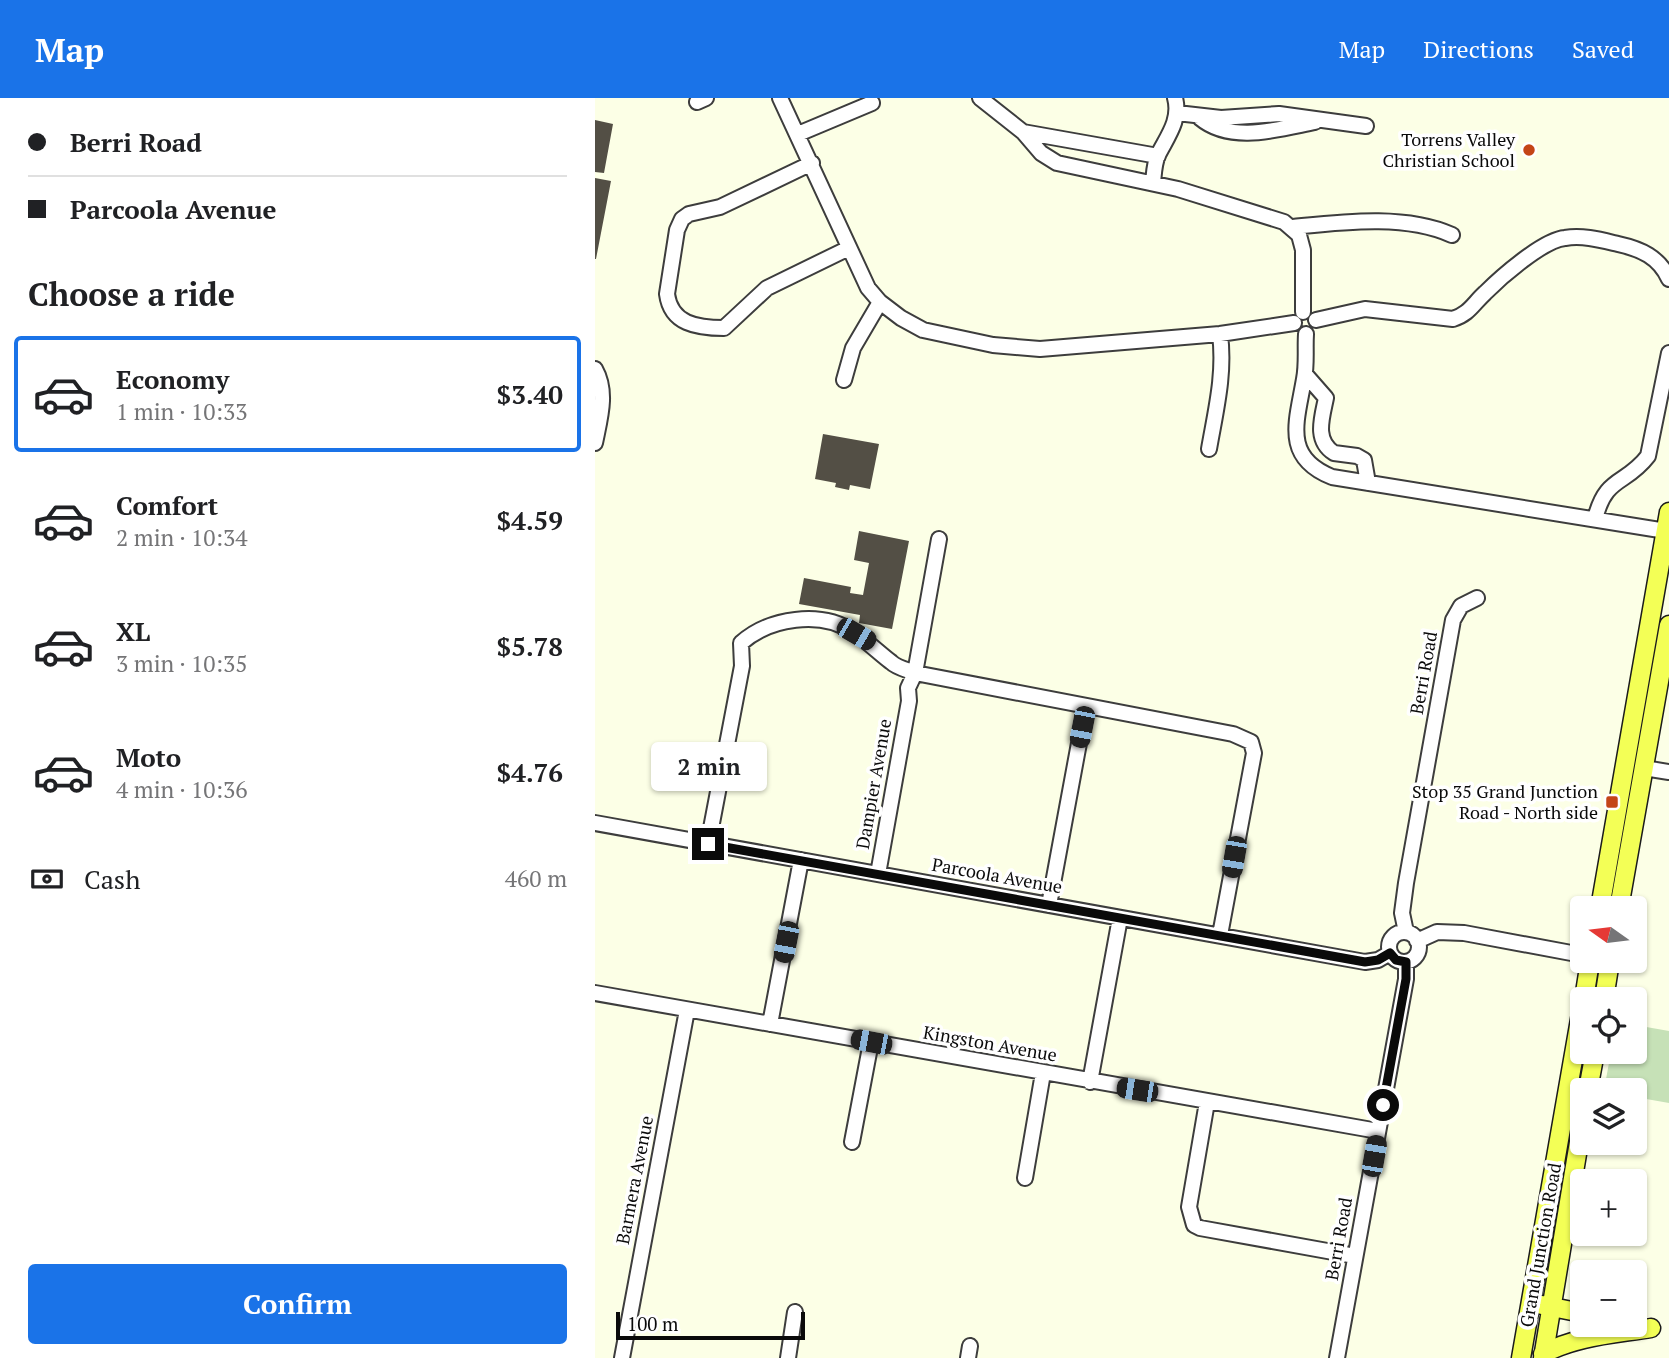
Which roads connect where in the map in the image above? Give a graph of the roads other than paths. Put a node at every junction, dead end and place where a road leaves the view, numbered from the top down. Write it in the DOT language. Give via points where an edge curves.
graph roads {
  1 [pos="780,98"];
  2 [pos="980,98"];
  3 [pos="872,103"];
  4 [pos="1176,106"];
  5 [pos="1366,126"];
  6 [pos="1023,132"];
  7 [pos="798,134"];
  8 [pos="1158,156"];
  9 [pos="812,163"];
  10 [pos="1153,183"];
  11 [pos="1293,227"];
  12 [pos="1452,235"];
  13 [pos="849,248"];
  14 [pos="1669,279"];
  15 [pos="880,302"];
  16 [pos="1304,319"];
  17 [pos="1220,334"];
  18 [pos="1669,353"];
  19 [pos="598,374"];
  20 [pos="1305,374"];
  21 [pos="844,380"];
  22 [pos="595,443"];
  23 [pos="1209,449"];
  24 [pos="1368,483"];
  25 [pos="1669,512"];
  26 [pos="1595,519"];
  27 [pos="1667,531"];
  28 [pos="939,539"];
  29 [pos="1477,598"];
  30 [pos="1669,625"];
  31 [pos="915,673"];
  32 [pos="1082,727"];
  33 [pos="1625,764"];
  34 [pos="1644,768"];
  35 [pos="1669,772"];
  36 [pos="595,823"];
  37 [pos="708,844"];
  38 [pos="801,860"];
  39 [pos="878,874"];
  40 [pos="1602,896"];
  41 [pos="1621,896"];
  42 [pos="1049,905"];
  43 [pos="1120,918"];
  44 [pos="1220,935"];
  45 [pos="1412,936"];
  46 [pos="1390,953"];
  47 [pos="1570,953"];
  48 [pos="1406,962"];
  49 [pos="595,993"];
  50 [pos="687,1010"];
  51 [pos="770,1024"];
  52 [pos="871,1042"];
  53 [pos="1572,1064"];
  54 [pos="1043,1073"];
  55 [pos="1090,1082"];
  56 [pos="1207,1102"];
  57 [pos="1378,1131"];
  58 [pos="852,1142"];
  59 [pos="1577,1155"];
  60 [pos="1025,1178"];
  61 [pos="1355,1256"];
  62 [pos="1531,1303"];
  63 [pos="1551,1307"];
  64 [pos="1570,1311"];
  65 [pos="795,1312"];
  66 [pos="1651,1328"];
  67 [pos="1543,1356"];
  68 [pos="622,1358"];
  69 [pos="788,1358"];
  70 [pos="1337,1358"];
  71 [pos="1521,1358"];
  1 -- 7 [label="street"];
  2 -- 6 [label="street"];
  3 -- 7 [label="street"];
  4 -- 5 [label="street" via="1226,131 1248,133 1323,120"];
  4 -- 8 [label="street"];
  6 -- 8 [label="street"];
  6 -- 10 [label="street" via="1041,153 1058,163"];
  7 -- 9 [label="street"];
  8 -- 10 [label="street"];
  9 -- 13 [label="street"];
  9 -- 13 [label="street" via="720,207 682,219 668,304 683,322 724,328 767,288"];
  10 -- 11 [label="street"];
  11 -- 12 [label="street" via="1400,223"];
  11 -- 16 [label="street" via="1303,250"];
  13 -- 15 [label="street"];
  14 -- 16 [label="street" via="1663,266 1632,247 1584,237 1562,238 1504,276 1466,315 1453,319 1365,309"];
  15 -- 17 [label="street" via="923,330 1008,346 1073,348"];
  15 -- 21 [label="street" via="853,348"];
  16 -- 17 [label="street"];
  16 -- 20 [label="street" via="1315,328 1306,334"];
  17 -- 23 [label="street" via="1224,361"];
  18 -- 26 [label="street" via="1648,456 1641,466 1607,488"];
  19 -- 22 [label="street" via="603,401"];
  20 -- 24 [label="street" via="1326,398 1322,440 1334,453 1364,460"];
  20 -- 24 [label="street" via="1296,438 1299,453 1319,472"];
  24 -- 26 [label="street"];
  25 -- 27 [label="main road"];
  26 -- 27 [label="street"];
  27 -- 33 [label="main road"];
  28 -- 31 [label="street, Dampier Avenue"];
  29 -- 45 [label="street, Berri Road" via="1461,606 1453,620 1402,913"];
  30 -- 34 [label="main road"];
  31 -- 37 [label="street" via="891,663 852,631 809,620 775,623 748,637 741,643 741,666"];
  31 -- 39 [label="street, Dampier Avenue" via="908,688"];
  31 -- 44 [label="street" via="1233,734 1251,742 1254,753"];
  32 -- 42 [label="street"];
  33 -- 34 [label="main road"];
  33 -- 40 [label="main road"];
  34 -- 35 [label="street"];
  34 -- 41 [label="main road"];
  36 -- 37 [label="street, Parcoola Avenue"];
  37 -- 38 [label="street, Parcoola Avenue"];
  38 -- 39 [label="street, Parcoola Avenue"];
  38 -- 51 [label="street"];
  39 -- 42 [label="street, Parcoola Avenue"];
  42 -- 43 [label="street, Parcoola Avenue"];
  43 -- 44 [label="street, Parcoola Avenue"];
  43 -- 55 [label="street"];
  44 -- 46 [label="street, Parcoola Avenue" via="1365,962"];
  45 -- 46 [label="street" via="1398,933 1391,939"];
  45 -- 47 [label="street" via="1464,933"];
  45 -- 48 [label="street" via="1418,951"];
  46 -- 48 [label="street"];
  48 -- 57 [label="street, Berri Road"];
  49 -- 50 [label="street, Kingston Avenue"];
  50 -- 51 [label="street, Kingston Avenue"];
  50 -- 68 [label="street, Barmera Avenue"];
  51 -- 52 [label="street, Kingston Avenue"];
  52 -- 54 [label="street, Kingston Avenue"];
  52 -- 58 [label="street"];
  53 -- 62 [label="main road, Grand Junction Road"];
  54 -- 55 [label="street, Kingston Avenue"];
  54 -- 60 [label="street"];
  55 -- 56 [label="street, Kingston Avenue"];
  56 -- 57 [label="street, Kingston Avenue"];
  56 -- 61 [label="street" via="1189,1207 1193,1224"];
  57 -- 61 [label="street, Berri Road"];
  59 -- 63 [label="main road, Grand Junction Road"];
  61 -- 70 [label="street, Berri Road"];
  62 -- 63 [label="main road"];
  62 -- 71 [label="main road, Grand Junction Road"];
  63 -- 64 [label="main road"];
  63 -- 67 [label="main road, Grand Junction Road"];
  65 -- 69 [label="street"];
  66 -- 67 [label="main road" via="1576,1341"];
}
